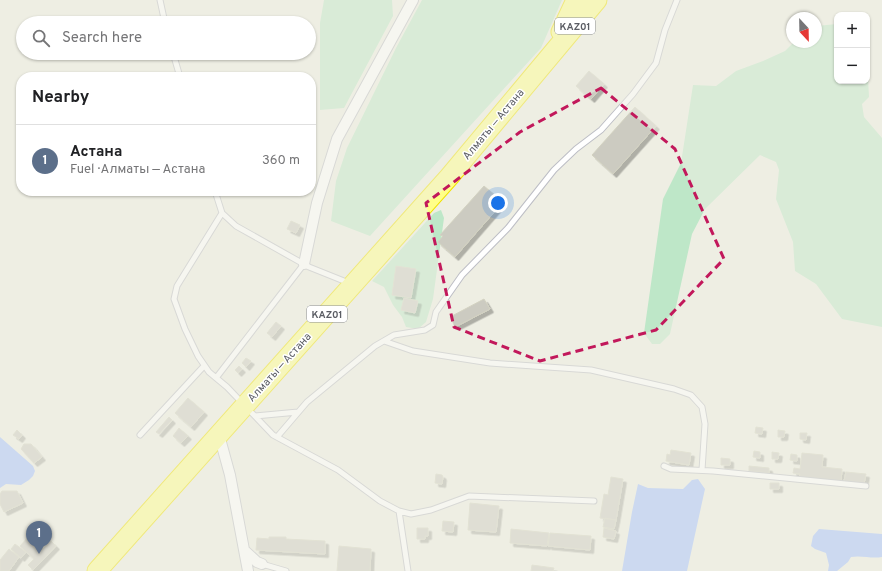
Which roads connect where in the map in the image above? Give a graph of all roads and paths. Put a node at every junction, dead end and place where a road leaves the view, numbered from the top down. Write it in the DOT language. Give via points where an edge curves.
graph roads {
  1 [pos="160,0"];
  2 [pos="413,0"];
  3 [pos="576,0"];
  4 [pos="587,0"];
  5 [pos="596,0"];
  6 [pos="677,0"];
  7 [pos="163,16"];
  8 [pos="553,52"];
  9 [pos="175,60"];
  10 [pos="179,72"];
  11 [pos="217,196"];
  12 [pos="222,213"];
  13 [pos="304,264"];
  14 [pos="353,285"];
  15 [pos="384,341"];
  16 [pos="204,366"];
  17 [pos="216,378"];
  18 [pos="250,410"];
  19 [pos="298,412"];
  20 [pos="140,435"];
  21 [pos="219,435"];
  22 [pos="277,437"];
  23 [pos="664,466"];
  24 [pos="702,470"];
  25 [pos="866,486"];
  26 [pos="594,501"];
  27 [pos="399,511"];
  28 [pos="245,551"];
  29 [pos="262,564"];
  30 [pos="97,571"];
  31 [pos="248,571"];
  32 [pos="286,571"];
  33 [pos="408,571"];
  1 -- 7 [label="lane"];
  2 -- 13 [label="street" via="337,139 317,203"];
  3 -- 8 [label="highway, KАZ01"];
  4 -- 8 [label="highway, KАZ01"];
  5 -- 8 [label="highway, KАZ01"];
  6 -- 15 [label="lane" via="656,63 633,94 601,130 554,170 508,228 462,275 436,312 433,326"];
  8 -- 14 [label="highway, Алматы — Астана / KАZ01" via="449,177"];
  9 -- 10 [label="lane"];
  11 -- 12 [label="lane"];
  12 -- 13 [label="lane" via="236,226"];
  12 -- 16 [label="lane" via="177,286 174,299 188,336"];
  13 -- 14 [label="lane"];
  13 -- 17 [label="lane"];
  14 -- 18 [label="highway, Алматы — Астана / KАZ01"];
  15 -- 19 [label="lane"];
  15 -- 24 [label="lane" via="413,351 490,363 591,370 691,395 702,407 705,424"];
  16 -- 17 [label="lane"];
  16 -- 20 [label="lane"];
  17 -- 18 [label="lane"];
  18 -- 19 [label="lane"];
  18 -- 21 [label="highway, Алматы — Астана / KАZ01"];
  18 -- 22 [label="lane"];
  19 -- 22 [label="lane"];
  21 -- 28 [label="street"];
  21 -- 30 [label="highway, Алматы — Астана / KАZ01"];
  22 -- 27 [label="lane" via="338,470 380,501"];
  23 -- 24 [label="lane" via="671,469"];
  24 -- 25 [label="lane"];
  26 -- 27 [label="lane" via="468,496 418,513"];
  27 -- 33 [label="lane"];
  28 -- 29 [label="street"];
  28 -- 31 [label="street"];
  29 -- 32 [label="lane"];
}
